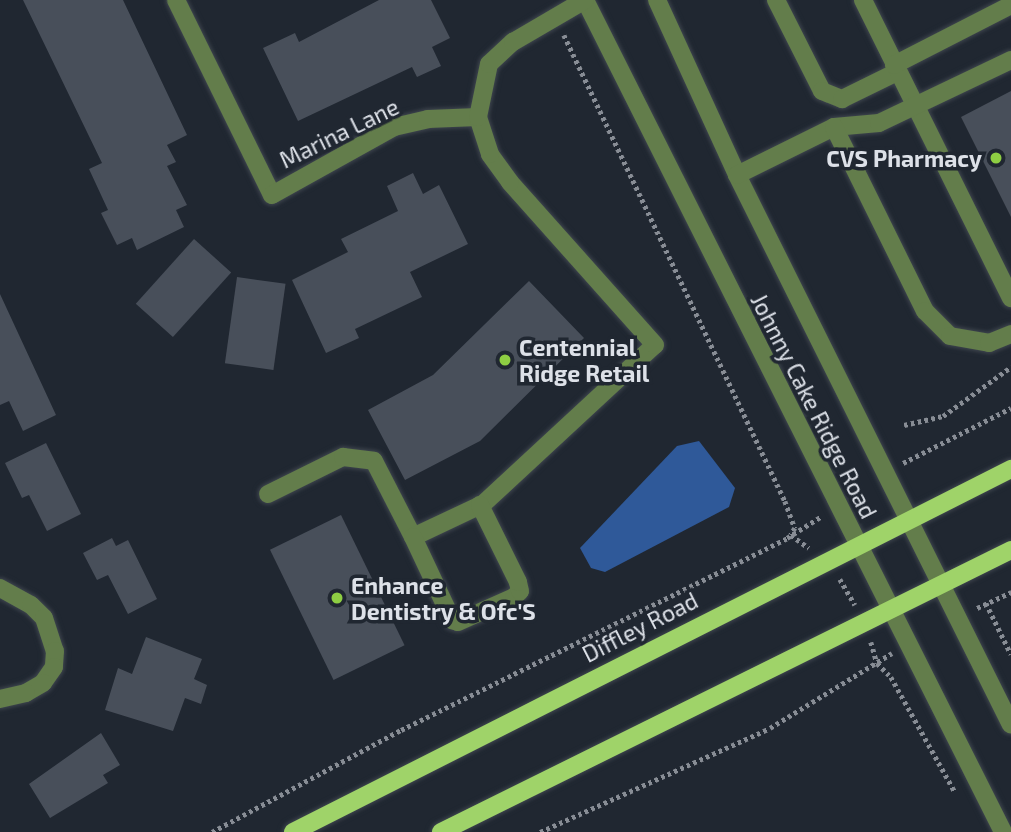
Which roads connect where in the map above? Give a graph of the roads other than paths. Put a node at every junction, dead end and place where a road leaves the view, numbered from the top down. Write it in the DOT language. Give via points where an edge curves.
graph roads {
  1 [pos="176,0"];
  2 [pos="585,0"];
  3 [pos="657,0"];
  4 [pos="776,0"];
  5 [pos="863,0"];
  6 [pos="1011,5"];
  7 [pos="1011,60"];
  8 [pos="895,68"];
  9 [pos="917,107"];
  10 [pos="478,117"];
  11 [pos="834,127"];
  12 [pos="737,175"];
  13 [pos="1011,298"];
  14 [pos="1011,334"];
  15 [pos="1011,469"];
  16 [pos="268,494"];
  17 [pos="480,505"];
  18 [pos="909,520"];
  19 [pos="413,537"];
  20 [pos="858,546"];
  21 [pos="1011,550"];
  22 [pos="941,585"];
  23 [pos="0,588"];
  24 [pos="890,610"];
  25 [pos="0,699"];
  26 [pos="1011,725"];
  27 [pos="293,832"];
  28 [pos="440,832"];
  29 [pos="1003,832"];
  1 -- 10 [label="street, Marina Lane" via="272,195 394,127 428,119"];
  2 -- 10 [label="street" via="513,42 489,64"];
  2 -- 20 [label="street, Johnny Cake Ridge Road"];
  3 -- 12 [label="street, Johnny Cake Ridge Road"];
  4 -- 8 [label="street" via="822,91 842,99"];
  5 -- 8 [label="street"];
  6 -- 8 [label="street"];
  7 -- 9 [label="street"];
  8 -- 9 [label="street"];
  9 -- 11 [label="street" via="880,123"];
  9 -- 13 [label="street"];
  10 -- 17 [label="street" via="490,154 655,345"];
  11 -- 12 [label="street"];
  11 -- 14 [label="street" via="925,311 950,336 989,343"];
  12 -- 18 [label="street, Johnny Cake Ridge Road"];
  15 -- 18 [label="main road, Diffley Road"];
  16 -- 19 [label="street" via="343,457 374,461"];
  17 -- 19 [label="street"];
  17 -- 19 [label="street" via="518,582 520,591 514,597 458,622 452,620"];
  18 -- 20 [label="main road, Diffley Road"];
  18 -- 22 [label="street, Johnny Cake Ridge Road"];
  20 -- 24 [label="street, Johnny Cake Ridge Road"];
  20 -- 27 [label="main road, Diffley Road"];
  21 -- 22 [label="main road"];
  22 -- 24 [label="main road"];
  22 -- 26 [label="street, Johnny Cake Ridge Road"];
  23 -- 25 [label="street" via="44,618 55,651 54,667 43,683"];
  24 -- 28 [label="main road"];
  24 -- 29 [label="street, Johnny Cake Ridge Road"];
}
